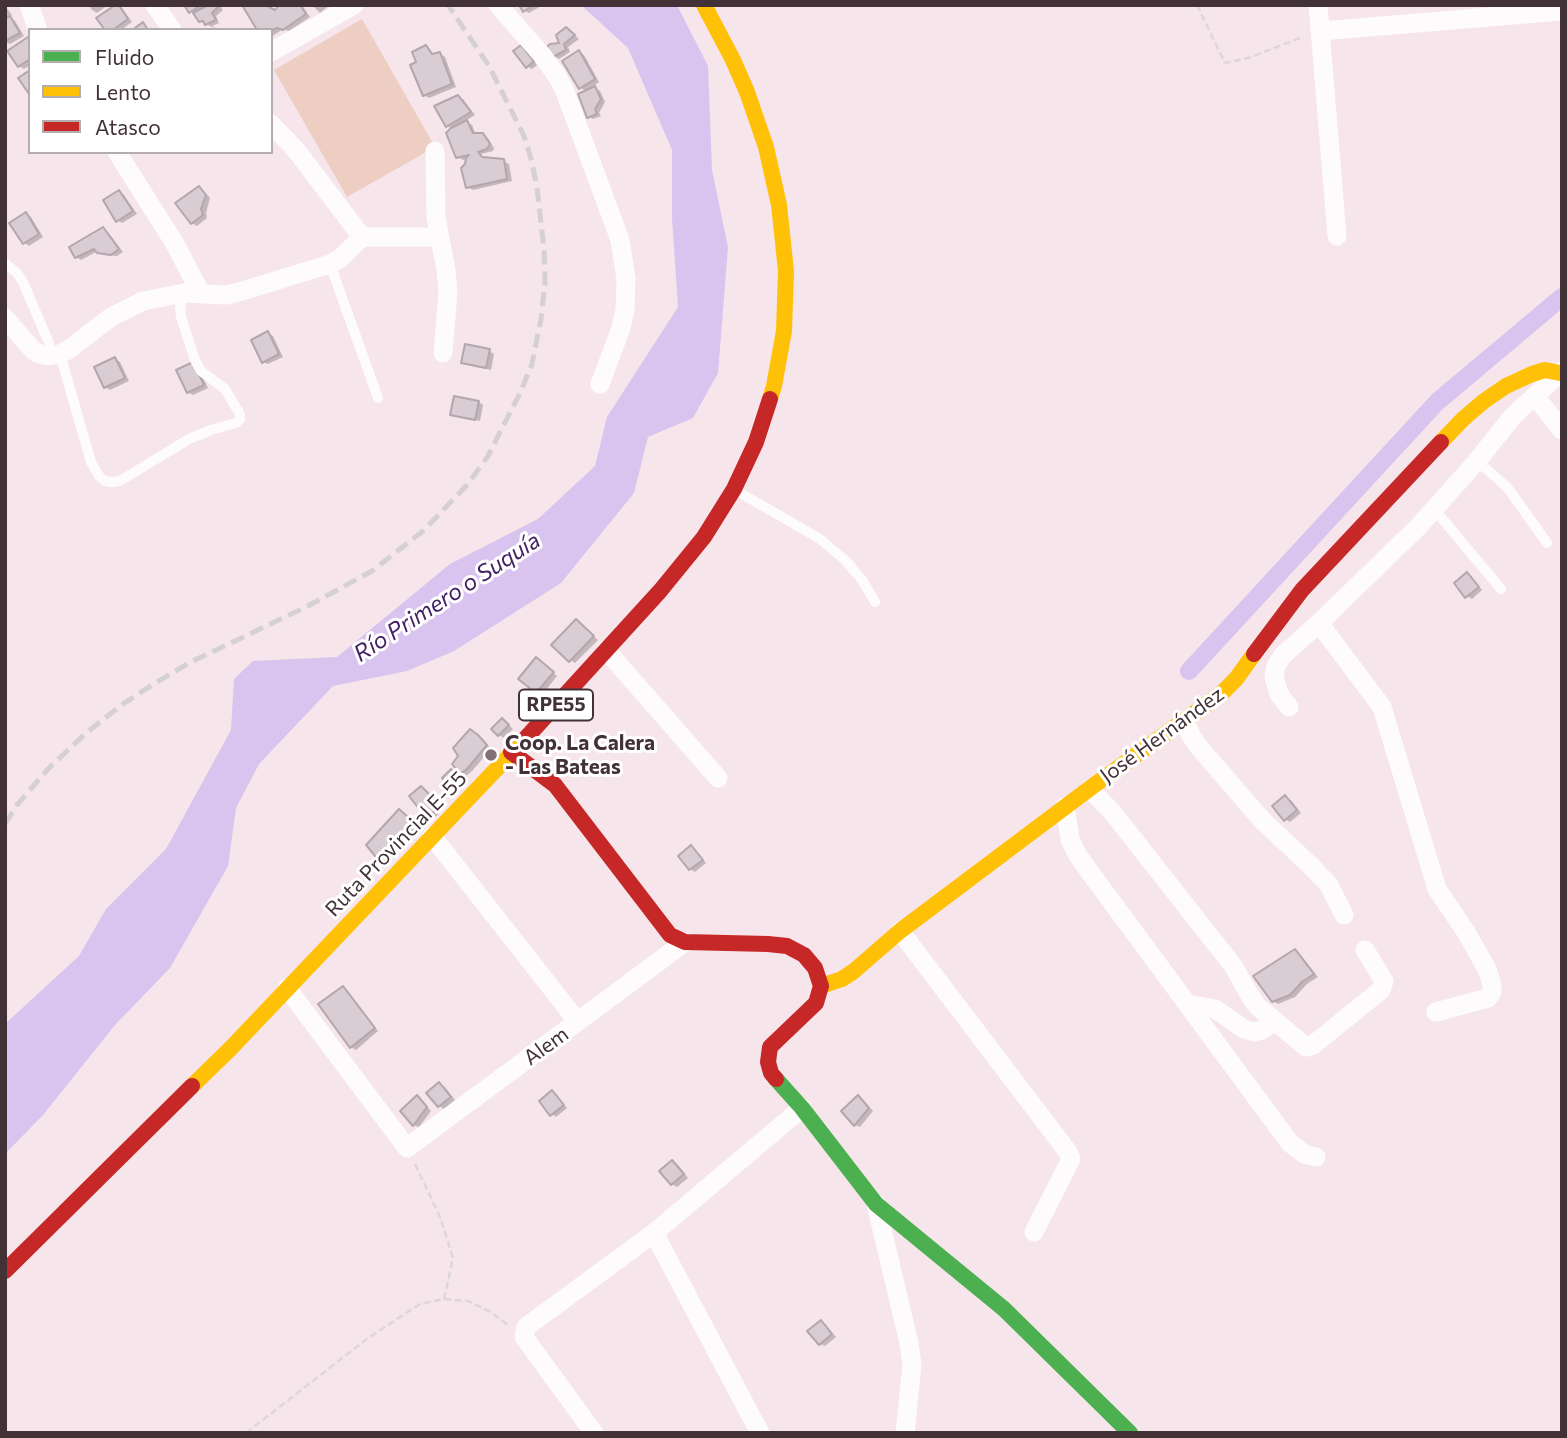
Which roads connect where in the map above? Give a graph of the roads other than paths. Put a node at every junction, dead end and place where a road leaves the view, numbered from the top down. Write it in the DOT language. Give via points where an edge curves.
graph roads {
  1 [pos="29,5"];
  2 [pos="155,5"];
  3 [pos="354,5"];
  4 [pos="498,5"];
  5 [pos="704,5"];
  6 [pos="1318,5"];
  7 [pos="1507,10"];
  8 [pos="1562,11"];
  9 [pos="37,28"];
  10 [pos="171,28"];
  11 [pos="1320,31"];
  12 [pos="273,51"];
  13 [pos="273,126"];
  14 [pos="435,151"];
  15 [pos="118,154"];
  16 [pos="1337,236"];
  17 [pos="362,237"];
  18 [pos="440,237"];
  19 [pos="5,263"];
  20 [pos="330,264"];
  21 [pos="192,293"];
  22 [pos="5,318"];
  23 [pos="443,353"];
  24 [pos="55,355"];
  25 [pos="1561,372"];
  26 [pos="600,384"];
  27 [pos="1535,396"];
  28 [pos="379,398"];
  29 [pos="1562,430"];
  30 [pos="1477,461"];
  31 [pos="734,489"];
  32 [pos="1434,509"];
  33 [pos="1547,543"];
  34 [pos="1501,589"];
  35 [pos="875,602"];
  36 [pos="1319,623"];
  37 [pos="606,650"];
  38 [pos="1289,707"];
  39 [pos="1185,720"];
  40 [pos="511,752"];
  41 [pos="718,778"];
  42 [pos="1090,789"];
  43 [pos="1065,807"];
  44 [pos="432,836"];
  45 [pos="1344,915"];
  46 [pos="900,931"];
  47 [pos="685,942"];
  48 [pos="1365,950"];
  49 [pos="821,986"];
  50 [pos="287,988"];
  51 [pos="1188,1004"];
  52 [pos="1436,1012"];
  53 [pos="1275,1021"];
  54 [pos="578,1022"];
  55 [pos="802,1108"];
  56 [pos="1316,1157"];
  57 [pos="876,1204"];
  58 [pos="1034,1232"];
  59 [pos="654,1233"];
  60 [pos="5,1270"];
  61 [pos="594,1433"];
  62 [pos="760,1433"];
  63 [pos="905,1433"];
  64 [pos="1130,1433"];
  1 -- 9 [label="street"];
  2 -- 10 [label="street"];
  3 -- 12 [label="street"];
  4 -- 26 [label="street" via="558,76 620,240 625,310"];
  5 -- 31 [label="street, Ruta Provincial E-55 / RPE55" via="747,92 766,147 779,205 786,271 784,331 774,386"];
  6 -- 11 [label="street"];
  7 -- 8 [label="street"];
  7 -- 11 [label="street"];
  11 -- 16 [label="street"];
  13 -- 17 [label="street"];
  14 -- 18 [label="street"];
  15 -- 21 [label="street" via="175,244"];
  17 -- 18 [label="street"];
  17 -- 20 [label="street"];
  18 -- 23 [label="street" via="448,292"];
  19 -- 24 [label="lane" via="23,282"];
  20 -- 21 [label="street" via="226,295"];
  20 -- 28 [label="lane"];
  21 -- 24 [label="street" via="128,307"];
  21 -- 24 [label="lane" via="180,308 195,360 201,371 225,389 240,419 189,439 120,481 105,481 91,462"];
  22 -- 24 [label="street" via="33,350"];
  25 -- 27 [label="street, José Hernández"];
  25 -- 39 [label="street, José Hernández" via="1545,370 1506,386 1463,419 1302,590 1236,679"];
  27 -- 29 [label="street"];
  27 -- 30 [label="street, José Hernández"];
  30 -- 32 [label="street, José Hernández"];
  30 -- 33 [label="lane" via="1507,487"];
  31 -- 35 [label="lane" via="820,539 846,561"];
  31 -- 37 [label="street, Ruta Provincial E-55 / RPE55" via="684,563"];
  32 -- 34 [label="lane"];
  32 -- 36 [label="street, José Hernández"];
  36 -- 38 [label="street, José Hernández" via="1276,666 1276,685"];
  36 -- 52 [label="street" via="1382,707 1437,889 1483,959 1492,985 1488,998"];
  37 -- 40 [label="street, Ruta Provincial E-55 / RPE55"];
  37 -- 41 [label="street"];
  39 -- 42 [label="street, José Hernández"];
  39 -- 45 [label="street" via="1198,746 1262,820 1329,886"];
  40 -- 44 [label="street, Ruta Provincial E-55 / RPE55"];
  40 -- 47 [label="street" via="555,785 670,935"];
  42 -- 43 [label="street, José Hernández"];
  42 -- 53 [label="street" via="1234,967 1257,1006"];
  43 -- 46 [label="street, José Hernández"];
  43 -- 51 [label="street" via="1077,854"];
  44 -- 50 [label="street, Ruta Provincial E-55 / RPE55"];
  44 -- 54 [label="street"];
  46 -- 49 [label="street, José Hernández" via="854,971"];
  46 -- 58 [label="street" via="1068,1152 1071,1159"];
  47 -- 49 [label="street" via="787,946 803,954 815,968"];
  47 -- 54 [label="street, Alem"];
  48 -- 53 [label="street" via="1384,981 1381,990 1313,1045 1306,1047"];
  49 -- 55 [label="street" via="816,1003 770,1047 771,1073"];
  50 -- 54 [label="street, Alem" via="407,1148"];
  50 -- 60 [label="street, Ruta Provincial E-55 / RPE55"];
  51 -- 53 [label="street" via="1215,1009 1254,1032"];
  51 -- 56 [label="street" via="1290,1143"];
  55 -- 57 [label="street"];
  55 -- 59 [label="street"];
  57 -- 63 [label="street" via="912,1365"];
  57 -- 64 [label="street" via="1004,1309"];
  59 -- 61 [label="street" via="526,1327 524,1336"];
  59 -- 62 [label="street"];
}
